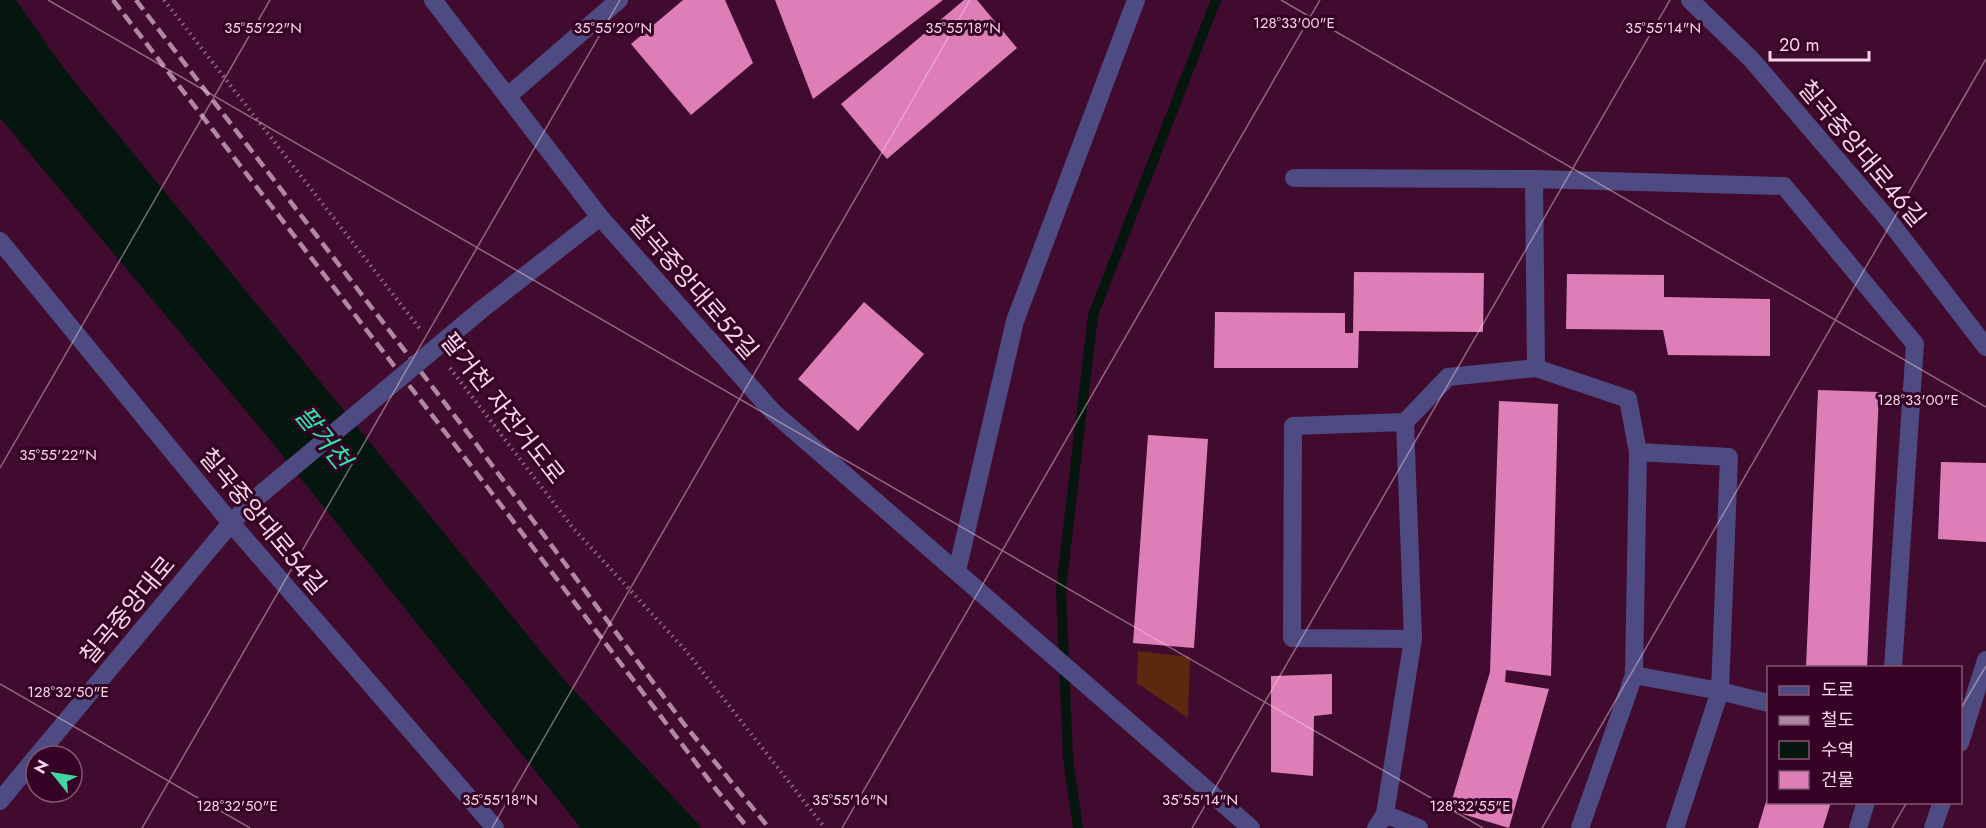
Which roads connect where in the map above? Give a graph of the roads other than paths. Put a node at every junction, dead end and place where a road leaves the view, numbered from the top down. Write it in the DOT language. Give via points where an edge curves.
graph roads {
  1 [pos="433,0"];
  2 [pos="619,0"];
  3 [pos="1136,0"];
  4 [pos="1690,0"];
  5 [pos="508,96"];
  6 [pos="1294,178"];
  7 [pos="1533,179"];
  8 [pos="600,217"];
  9 [pos="0,241"];
  10 [pos="1986,346"];
  11 [pos="1536,368"];
  12 [pos="1405,422"];
  13 [pos="1638,452"];
  14 [pos="231,523"];
  15 [pos="957,571"];
  16 [pos="1413,639"];
  17 [pos="1986,660"];
  18 [pos="1893,666"];
  19 [pos="1634,675"];
  20 [pos="1720,692"];
  21 [pos="1767,703"];
  22 [pos="1962,737"];
  23 [pos="48,744"];
  24 [pos="24,772"];
  25 [pos="0,801"];
  26 [pos="1865,804"];
  27 [pos="1941,804"];
  28 [pos="1381,821"];
  29 [pos="495,828"];
  30 [pos="1251,828"];
  31 [pos="1419,828"];
  32 [pos="1581,828"];
  33 [pos="1675,828"];
  34 [pos="1858,828"];
  35 [pos="1933,828"];
  1 -- 5 [label="street, 칠곡중앙대로52길"];
  2 -- 5 [label="street"];
  3 -- 15 [label="street" via="1015,321"];
  4 -- 10 [label="street, 칠곡중앙대로46길" via="1751,59 1871,199"];
  5 -- 8 [label="street, 칠곡중앙대로52길"];
  6 -- 7 [label="street"];
  7 -- 11 [label="street"];
  7 -- 18 [label="street" via="1784,186 1916,344"];
  8 -- 14 [label="street, 칠곡중앙대로, bridge" via="481,310"];
  8 -- 15 [label="street, 칠곡중앙대로52길" via="773,412"];
  9 -- 14 [label="street, 칠곡중앙대로54길"];
  11 -- 12 [label="street" via="1448,377"];
  11 -- 13 [label="street" via="1628,399"];
  12 -- 16 [label="street"];
  12 -- 16 [label="street" via="1293,426 1293,638"];
  13 -- 19 [label="street"];
  13 -- 20 [label="street" via="1729,457"];
  14 -- 23 [label="street, 칠곡중앙대로"];
  14 -- 29 [label="street, 칠곡중앙대로54길"];
  15 -- 30 [label="street, 칠곡중앙대로52길"];
  16 -- 28 [label="street"];
  17 -- 22 [label="street"];
  19 -- 20 [label="street"];
  19 -- 32 [label="street"];
  20 -- 21 [label="street"];
  20 -- 33 [label="street"];
  24 -- 25 [label="street, 칠곡중앙대로"];
  26 -- 34 [label="street"];
  27 -- 35 [label="street"];
  28 -- 31 [label="street"];
}
